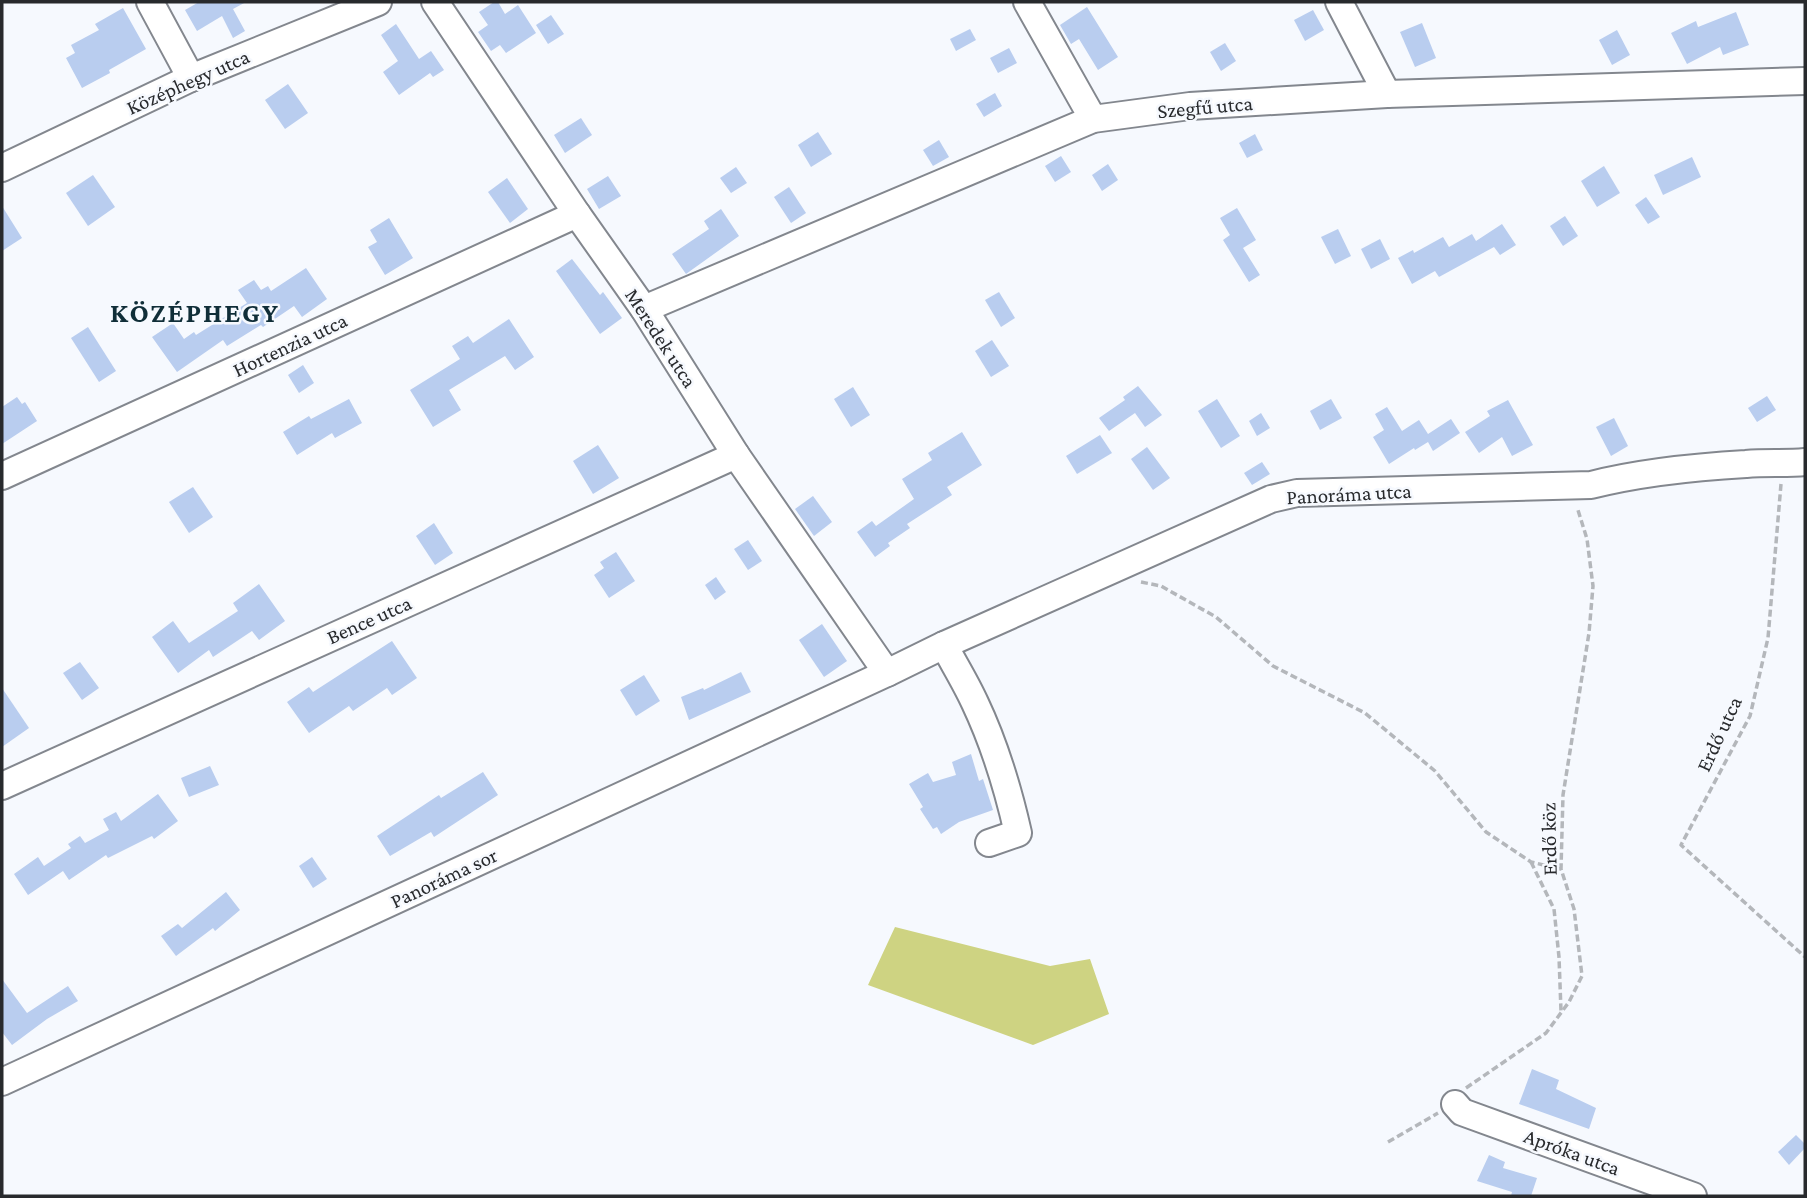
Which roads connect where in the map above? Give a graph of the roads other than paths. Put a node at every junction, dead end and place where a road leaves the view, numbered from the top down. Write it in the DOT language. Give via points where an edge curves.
graph roads {
  1 [pos="150,2"];
  2 [pos="378,2"];
  3 [pos="435,2"];
  4 [pos="1027,2"];
  5 [pos="1339,2"];
  6 [pos="191,78"];
  7 [pos="1805,81"];
  8 [pos="1387,94"];
  9 [pos="1093,119"];
  10 [pos="2,168"];
  11 [pos="577,214"];
  12 [pos="644,309"];
  13 [pos="736,455"];
  14 [pos="1794,463"];
  15 [pos="2,477"];
  16 [pos="944,645"];
  17 [pos="887,673"];
  18 [pos="2,786"];
  19 [pos="989,843"];
  20 [pos="2,1082"];
  21 [pos="1455,1104"];
  22 [pos="1693,1196"];
  1 -- 6 [label="street"];
  2 -- 6 [label="street, Középhegy utca"];
  3 -- 11 [label="street, Meredek utca"];
  4 -- 9 [label="street"];
  5 -- 8 [label="street"];
  6 -- 10 [label="street, Középhegy utca"];
  7 -- 8 [label="street, Szegfű utca"];
  8 -- 9 [label="street, Szegfű utca" via="1190,106"];
  9 -- 12 [label="street, Szegfű utca"];
  11 -- 12 [label="street, Meredek utca"];
  11 -- 15 [label="street, Hortenzia utca"];
  12 -- 13 [label="street, Meredek utca"];
  13 -- 17 [label="street, Meredek utca"];
  13 -- 18 [label="street, Bence utca"];
  14 -- 16 [label="street, Panoráma utca" via="1637,473 1591,485 1297,493 1271,499"];
  16 -- 17 [label="street, Panoráma utca"];
  16 -- 19 [label="street" via="976,703 1014,814 1018,833"];
  17 -- 20 [label="street, Panoráma sor"];
  21 -- 22 [label="street, Apróka utca" via="1462,1112"];
}
